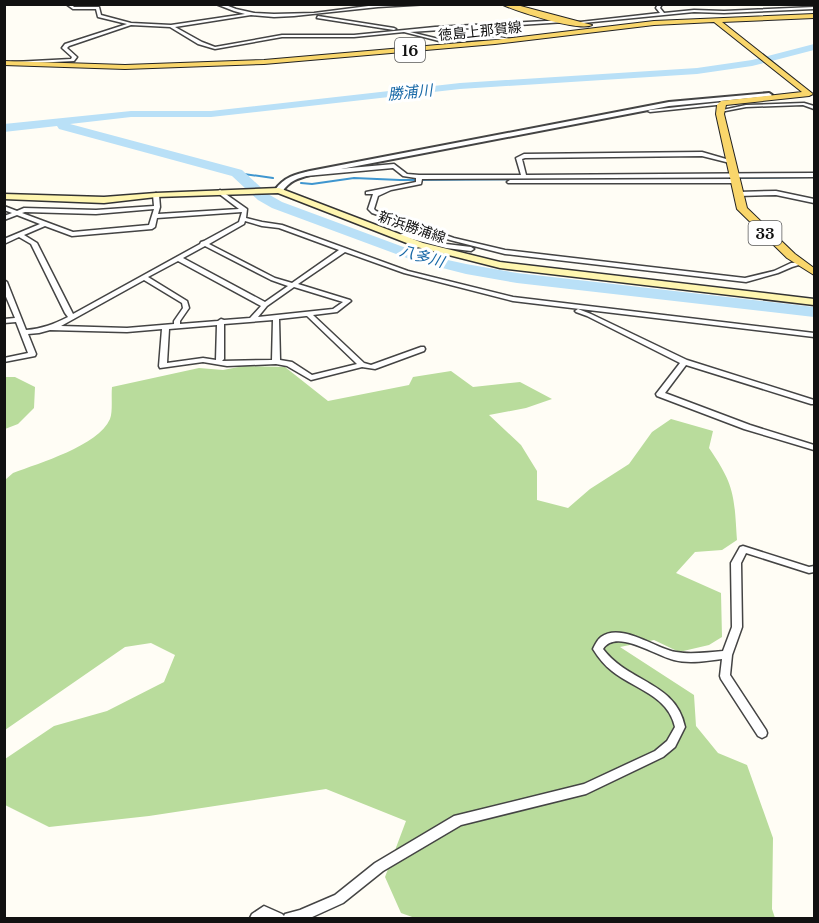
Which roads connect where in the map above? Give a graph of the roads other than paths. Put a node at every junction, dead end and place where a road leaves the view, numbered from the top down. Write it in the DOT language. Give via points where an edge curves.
graph roads {
  1 [pos="68,4"];
  2 [pos="218,4"];
  3 [pos="427,4"];
  4 [pos="504,4"];
  5 [pos="660,4"];
  6 [pos="814,8"];
  7 [pos="254,13"];
  8 [pos="308,15"];
  9 [pos="664,15"];
  10 [pos="814,16"];
  11 [pos="568,22"];
  12 [pos="718,22"];
  13 [pos="131,24"];
  14 [pos="171,26"];
  15 [pos="400,31"];
  16 [pos="509,40"];
  17 [pos="4,63"];
  18 [pos="14,63"];
  19 [pos="810,93"];
  20 [pos="769,95"];
  21 [pos="754,99"];
  22 [pos="722,107"];
  23 [pos="814,108"];
  24 [pos="650,109"];
  25 [pos="730,161"];
  26 [pos="306,174"];
  27 [pos="814,175"];
  28 [pos="524,177"];
  29 [pos="734,178"];
  30 [pos="419,180"];
  31 [pos="389,189"];
  32 [pos="276,190"];
  33 [pos="223,192"];
  34 [pos="368,193"];
  35 [pos="738,194"];
  36 [pos="156,195"];
  37 [pos="4,196"];
  38 [pos="814,201"];
  39 [pos="157,207"];
  40 [pos="4,208"];
  41 [pos="245,210"];
  42 [pos="17,213"];
  43 [pos="155,216"];
  44 [pos="4,218"];
  45 [pos="244,219"];
  46 [pos="44,224"];
  47 [pos="20,235"];
  48 [pos="398,237"];
  49 [pos="4,242"];
  50 [pos="203,243"];
  51 [pos="490,248"];
  52 [pos="343,250"];
  53 [pos="177,258"];
  54 [pos="800,263"];
  55 [pos="814,272"];
  56 [pos="143,277"];
  57 [pos="4,282"];
  58 [pos="294,284"];
  59 [pos="7,297"];
  60 [pos="814,302"];
  61 [pos="265,305"];
  62 [pos="557,305"];
  63 [pos="309,315"];
  64 [pos="72,317"];
  65 [pos="276,318"];
  66 [pos="19,320"];
  67 [pos="252,320"];
  68 [pos="4,321"];
  69 [pos="221,321"];
  70 [pos="177,325"];
  71 [pos="50,328"];
  72 [pos="166,328"];
  73 [pos="24,332"];
  74 [pos="814,335"];
  75 [pos="421,349"];
  76 [pos="4,360"];
  77 [pos="218,362"];
  78 [pos="276,362"];
  79 [pos="684,362"];
  80 [pos="362,365"];
  81 [pos="814,402"];
  82 [pos="814,448"];
  83 [pos="814,569"];
  84 [pos="727,655"];
  85 [pos="762,733"];
  86 [pos="256,918"];
  87 [pos="278,918"];
  88 [pos="289,918"];
  1 -- 13 [label="street" via="98,9 99,16"];
  2 -- 7 [label="street"];
  3 -- 8 [label="street"];
  4 -- 11 [label="main road"];
  5 -- 9 [label="street" via="658,8"];
  6 -- 9 [label="street"];
  7 -- 8 [label="street"];
  7 -- 14 [label="street"];
  8 -- 15 [label="street"];
  9 -- 11 [label="street"];
  10 -- 12 [label="main road, 徳島上那賀線 / 16"];
  11 -- 12 [label="main road" via="608,24 697,14 711,16"];
  11 -- 15 [label="street"];
  12 -- 16 [label="main road, 徳島上那賀線 / 16" via="654,23"];
  12 -- 19 [label="main road"];
  13 -- 14 [label="street"];
  13 -- 18 [label="street" via="67,45 64,48 75,57 72,60"];
  14 -- 15 [label="street" via="215,48 282,36 354,36"];
  15 -- 16 [label="street" via="443,41"];
  16 -- 18 [label="main road, 徳島上那賀線 / 16" via="185,66"];
  17 -- 18 [label="main road, 徳島上那賀線 / 16"];
  19 -- 20 [label="main road"];
  19 -- 21 [label="main road"];
  20 -- 21 [label="main road"];
  20 -- 24 [label="street"];
  21 -- 22 [label="main road"];
  22 -- 23 [label="street" via="804,104"];
  22 -- 24 [label="street"];
  22 -- 25 [label="main road, 33"];
  24 -- 26 [label="street"];
  25 -- 28 [label="street" via="697,154 524,156 519,158"];
  25 -- 29 [label="main road, 33"];
  26 -- 30 [label="street" via="394,166 405,176"];
  26 -- 32 [label="street"];
  27 -- 29 [label="street"];
  28 -- 29 [label="street"];
  28 -- 30 [label="street"];
  29 -- 30 [label="street"];
  29 -- 35 [label="main road, 33"];
  30 -- 31 [label="street"];
  31 -- 34 [label="street"];
  31 -- 51 [label="street" via="375,195 371,209 374,212"];
  32 -- 33 [label="main road, 新浜勝浦線"];
  32 -- 48 [label="main road, 新浜勝浦線"];
  33 -- 36 [label="main road, 新浜勝浦線"];
  33 -- 41 [label="street"];
  35 -- 38 [label="street" via="776,193"];
  35 -- 54 [label="main road, 33" via="748,217"];
  36 -- 37 [label="main road, 新浜勝浦線" via="104,200"];
  36 -- 39 [label="street"];
  39 -- 42 [label="street"];
  39 -- 43 [label="street"];
  40 -- 42 [label="street"];
  41 -- 43 [label="street"];
  41 -- 45 [label="street"];
  42 -- 44 [label="street"];
  42 -- 46 [label="street"];
  43 -- 46 [label="street" via="152,227 72,234"];
  45 -- 50 [label="street"];
  45 -- 52 [label="street" via="286,227"];
  46 -- 47 [label="street"];
  47 -- 49 [label="street"];
  47 -- 64 [label="street" via="34,243"];
  48 -- 51 [label="street" via="404,235 446,246"];
  48 -- 60 [label="main road, 新浜勝浦線" via="463,258 500,265"];
  50 -- 53 [label="street"];
  50 -- 58 [label="street" via="273,279"];
  51 -- 54 [label="street" via="746,280"];
  52 -- 58 [label="street"];
  52 -- 62 [label="street" via="436,280 513,299"];
  53 -- 56 [label="street"];
  53 -- 61 [label="street"];
  54 -- 55 [label="main road, 33"];
  56 -- 64 [label="street"];
  56 -- 70 [label="street" via="185,302"];
  57 -- 59 [label="street"];
  58 -- 61 [label="street"];
  58 -- 63 [label="street" via="348,302 335,311"];
  59 -- 66 [label="street"];
  61 -- 67 [label="street"];
  62 -- 74 [label="street"];
  62 -- 79 [label="street" via="589,315"];
  63 -- 65 [label="street"];
  63 -- 80 [label="street"];
  64 -- 71 [label="street"];
  65 -- 67 [label="street"];
  65 -- 78 [label="street"];
  66 -- 68 [label="street"];
  66 -- 73 [label="street"];
  67 -- 69 [label="street"];
  69 -- 70 [label="street"];
  69 -- 77 [label="street"];
  70 -- 72 [label="street"];
  71 -- 72 [label="street"];
  71 -- 73 [label="street"];
  72 -- 77 [label="street" via="163,366 203,360"];
  73 -- 76 [label="street" via="32,354"];
  75 -- 80 [label="street" via="372,367"];
  77 -- 78 [label="street"];
  78 -- 80 [label="street" via="289,364 311,378"];
  79 -- 81 [label="street"];
  79 -- 82 [label="street" via="660,394"];
  83 -- 84 [label="street" via="743,549 736,562 737,627"];
  84 -- 85 [label="street" via="725,676"];
  84 -- 88 [label="street" via="679,656 621,636 607,637 598,650 603,659 676,711 680,727 671,744 659,754 586,789 458,820 379,867 339,899"];
  86 -- 87 [label="street" via="264,912"];
}
